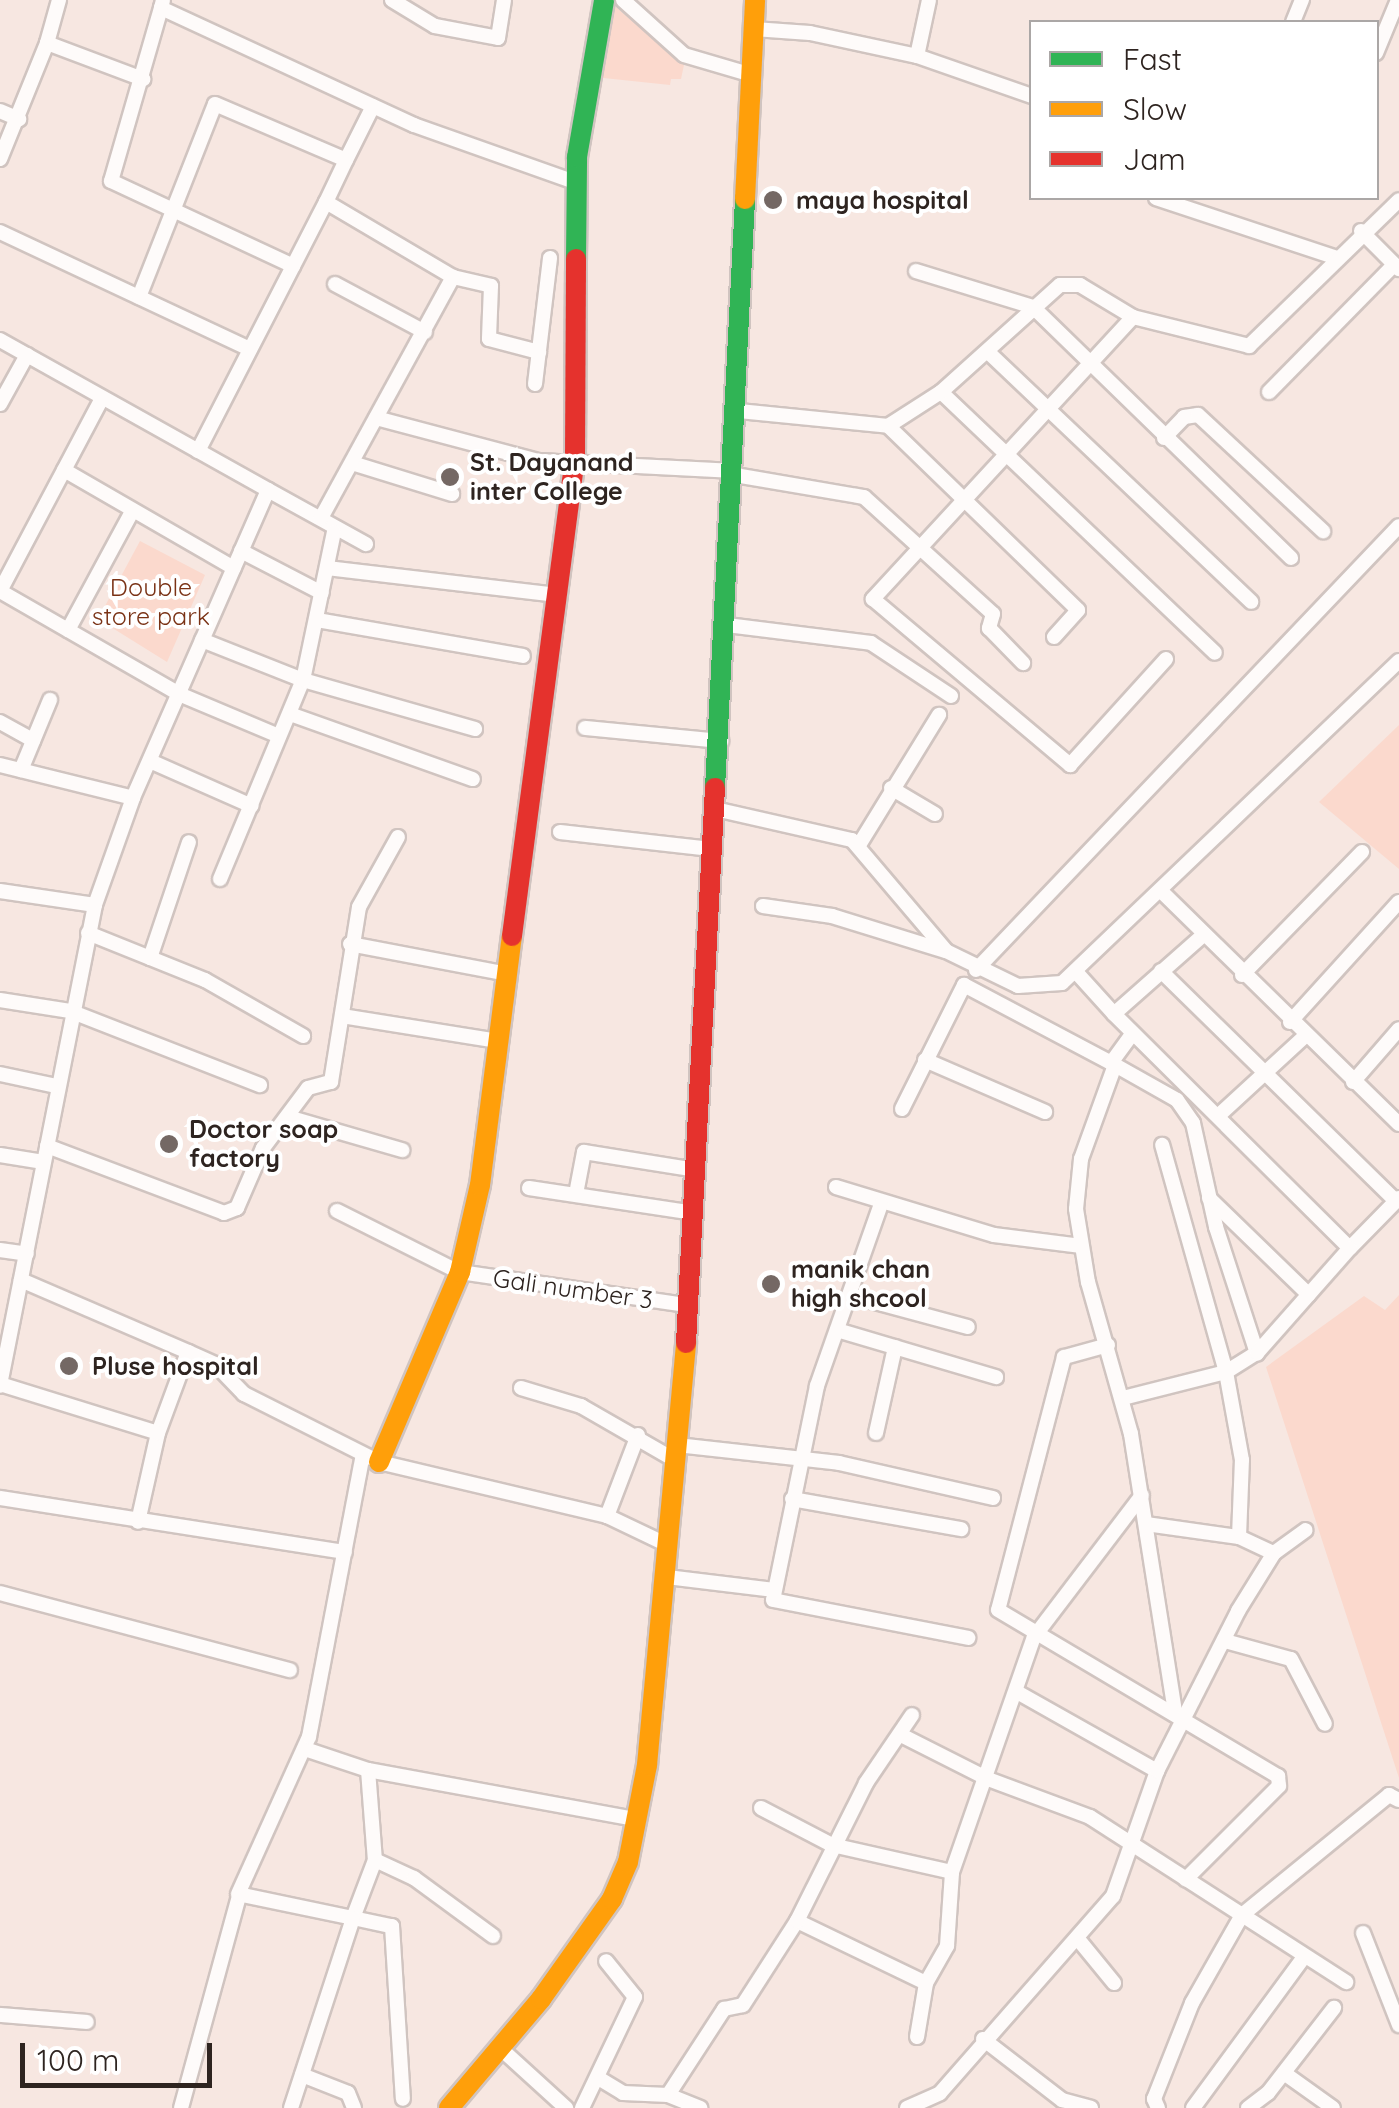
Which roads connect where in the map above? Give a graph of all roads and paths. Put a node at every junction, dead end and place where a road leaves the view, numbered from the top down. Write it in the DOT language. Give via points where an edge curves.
graph roads {
  1 [pos="60,0"];
  2 [pos="392,0"];
  3 [pos="504,0"];
  4 [pos="604,0"];
  5 [pos="623,0"];
  6 [pos="755,0"];
  7 [pos="929,0"];
  8 [pos="1398,0"];
  9 [pos="162,4"];
  10 [pos="754,29"];
  11 [pos="47,44"];
  12 [pos="1379,46"];
  13 [pos="917,56"];
  14 [pos="752,76"];
  15 [pos="143,79"];
  16 [pos="1029,95"];
  17 [pos="373,106"];
  18 [pos="0,111"];
  19 [pos="20,119"];
  20 [pos="0,159"];
  21 [pos="346,160"];
  22 [pos="578,182"];
  23 [pos="1162,200"];
  24 [pos="1206,200"];
  25 [pos="1399,200"];
  26 [pos="326,202"];
  27 [pos="170,210"];
  28 [pos="1202,213"];
  29 [pos="1361,230"];
  30 [pos="0,232"];
  31 [pos="1334,257"];
  32 [pos="550,258"];
  33 [pos="293,266"];
  34 [pos="1397,267"];
  35 [pos="916,272"];
  36 [pos="454,277"];
  37 [pos="335,284"];
  38 [pos="139,297"];
  39 [pos="1033,306"];
  40 [pos="1133,318"];
  41 [pos="425,332"];
  42 [pos="0,340"];
  43 [pos="250,348"];
  44 [pos="539,352"];
  45 [pos="988,352"];
  46 [pos="26,355"];
  47 [pos="1090,363"];
  48 [pos="535,384"];
  49 [pos="940,392"];
  50 [pos="1268,392"];
  51 [pos="102,398"];
  52 [pos="0,404"];
  53 [pos="1047,408"];
  54 [pos="738,411"];
  55 [pos="376,418"];
  56 [pos="888,426"];
  57 [pos="1164,438"];
  58 [pos="198,450"];
  59 [pos="1002,457"];
  60 [pos="565,461"];
  61 [pos="352,463"];
  62 [pos="64,470"];
  63 [pos="735,473"];
  64 [pos="268,490"];
  65 [pos="452,494"];
  66 [pos="963,500"];
  67 [pos="132,510"];
  68 [pos="322,518"];
  69 [pos="1399,526"];
  70 [pos="334,532"];
  71 [pos="1323,532"];
  72 [pos="366,544"];
  73 [pos="920,547"];
  74 [pos="241,552"];
  75 [pos="1291,558"];
  76 [pos="234,568"];
  77 [pos="328,568"];
  78 [pos="0,591"];
  79 [pos="322,593"];
  80 [pos="548,594"];
  81 [pos="1251,602"];
  82 [pos="317,620"];
  83 [pos="727,625"];
  84 [pos="68,630"];
  85 [pos="1054,637"];
  86 [pos="202,640"];
  87 [pos="1214,653"];
  88 [pos="523,656"];
  89 [pos="1166,659"];
  90 [pos="1399,661"];
  91 [pos="1023,663"];
  92 [pos="302,680"];
  93 [pos="179,694"];
  94 [pos="951,696"];
  95 [pos="50,700"];
  96 [pos="290,714"];
  97 [pos="938,715"];
  98 [pos="0,722"];
  99 [pos="586,728"];
  100 [pos="475,729"];
  101 [pos="279,736"];
  102 [pos="33,740"];
  103 [pos="720,740"];
  104 [pos="150,761"];
  105 [pos="0,766"];
  106 [pos="21,770"];
  107 [pos="473,780"];
  108 [pos="891,788"];
  109 [pos="133,798"];
  110 [pos="252,806"];
  111 [pos="715,809"];
  112 [pos="935,814"];
  113 [pos="560,832"];
  114 [pos="398,837"];
  115 [pos="189,842"];
  116 [pos="860,844"];
  117 [pos="711,849"];
  118 [pos="1362,852"];
  119 [pos="220,879"];
  120 [pos="0,891"];
  121 [pos="1161,891"];
  122 [pos="1399,902"];
  123 [pos="94,905"];
  124 [pos="763,906"];
  125 [pos="88,933"];
  126 [pos="1200,937"];
  127 [pos="350,944"];
  128 [pos="946,951"];
  129 [pos="150,958"];
  130 [pos="976,970"];
  131 [pos="1161,971"];
  132 [pos="1077,972"];
  133 [pos="507,974"];
  134 [pos="1242,976"];
  135 [pos="0,1000"];
  136 [pos="70,1011"];
  137 [pos="1114,1014"];
  138 [pos="342,1016"];
  139 [pos="1290,1022"];
  140 [pos="1399,1029"];
  141 [pos="1132,1033"];
  142 [pos="303,1036"];
  143 [pos="1304,1037"];
  144 [pos="498,1042"];
  145 [pos="925,1060"];
  146 [pos="1113,1064"];
  147 [pos="0,1074"];
  148 [pos="1267,1074"];
  149 [pos="1352,1082"];
  150 [pos="56,1086"];
  151 [pos="260,1086"];
  152 [pos="902,1108"];
  153 [pos="1044,1112"];
  154 [pos="1218,1116"];
  155 [pos="291,1118"];
  156 [pos="1399,1124"];
  157 [pos="1162,1145"];
  158 [pos="46,1146"];
  159 [pos="402,1150"];
  160 [pos="0,1155"];
  161 [pos="43,1162"];
  162 [pos="696,1170"];
  163 [pos="836,1187"];
  164 [pos="529,1188"];
  165 [pos="576,1194"];
  166 [pos="1209,1197"];
  167 [pos="1398,1199"];
  168 [pos="881,1204"];
  169 [pos="338,1211"];
  170 [pos="694,1213"];
  171 [pos="1080,1246"];
  172 [pos="1350,1248"];
  173 [pos="0,1250"];
  174 [pos="27,1254"];
  175 [pos="453,1268"];
  176 [pos="22,1280"];
  177 [pos="849,1295"];
  178 [pos="1309,1295"];
  179 [pos="687,1305"];
  180 [pos="968,1327"];
  181 [pos="837,1330"];
  182 [pos="1108,1344"];
  183 [pos="895,1347"];
  184 [pos="188,1352"];
  185 [pos="1258,1354"];
  186 [pos="1226,1372"];
  187 [pos="996,1377"];
  188 [pos="0,1385"];
  189 [pos="521,1388"];
  190 [pos="1123,1398"];
  191 [pos="158,1433"];
  192 [pos="876,1433"];
  193 [pos="638,1436"];
  194 [pos="676,1453"];
  195 [pos="802,1457"];
  196 [pos="371,1458"];
  197 [pos="1142,1495"];
  198 [pos="0,1498"];
  199 [pos="993,1498"];
  200 [pos="792,1499"];
  201 [pos="607,1516"];
  202 [pos="138,1522"];
  203 [pos="1146,1524"];
  204 [pos="961,1529"];
  205 [pos="1306,1530"];
  206 [pos="1239,1536"];
  207 [pos="670,1546"];
  208 [pos="345,1552"];
  209 [pos="1274,1553"];
  210 [pos="667,1577"];
  211 [pos="774,1590"];
  212 [pos="0,1593"];
  213 [pos="1034,1637"];
  214 [pos="968,1638"];
  215 [pos="1225,1641"];
  216 [pos="290,1670"];
  217 [pos="1017,1692"];
  218 [pos="912,1715"];
  219 [pos="1181,1716"];
  220 [pos="1325,1724"];
  221 [pos="902,1735"];
  222 [pos="314,1752"];
  223 [pos="368,1770"];
  224 [pos="1158,1770"];
  225 [pos="988,1779"];
  226 [pos="1399,1800"];
  227 [pos="761,1808"];
  228 [pos="636,1819"];
  229 [pos="832,1845"];
  230 [pos="1134,1845"];
  231 [pos="375,1860"];
  232 [pos="952,1872"];
  233 [pos="1186,1879"];
  234 [pos="246,1897"];
  235 [pos="1242,1915"];
  236 [pos="353,1918"];
  237 [pos="797,1921"];
  238 [pos="1364,1933"];
  239 [pos="493,1936"];
  240 [pos="1078,1939"];
  241 [pos="1304,1958"];
  242 [pos="606,1961"];
  243 [pos="1346,1982"];
  244 [pos="926,1983"];
  245 [pos="1114,1984"];
  246 [pos="1334,2008"];
  247 [pos="0,2015"];
  248 [pos="87,2022"];
  249 [pos="1399,2025"];
  250 [pos="917,2037"];
  251 [pos="983,2039"];
  252 [pos="499,2047"];
  253 [pos="1284,2073"];
  254 [pos="302,2075"];
  255 [pos="600,2079"];
  256 [pos="668,2095"];
  257 [pos="403,2099"];
  258 [pos="923,2100"];
  259 [pos="181,2108"];
  260 [pos="291,2108"];
  261 [pos="354,2108"];
  262 [pos="449,2108"];
  263 [pos="566,2108"];
  264 [pos="582,2108"];
  265 [pos="700,2108"];
  266 [pos="907,2108"];
  267 [pos="939,2108"];
  268 [pos="1091,2108"];
  269 [pos="1158,2108"];
  270 [pos="1192,2108"];
  271 [pos="1248,2108"];
  272 [pos="1333,2108"];
  1 -- 11 [label="street"];
  2 -- 3 [label="street" via="428,23 498,38"];
  4 -- 22 [label="main road"];
  5 -- 14 [label="street" via="684,54"];
  6 -- 10 [label="main road"];
  7 -- 13 [label="street"];
  8 -- 12 [label="street"];
  9 -- 15 [label="street"];
  9 -- 17 [label="street"];
  10 -- 13 [label="street" via="810,33"];
  10 -- 14 [label="main road"];
  11 -- 15 [label="street"];
  11 -- 19 [label="street"];
  13 -- 16 [label="street"];
  14 -- 54 [label="main road"];
  15 -- 27 [label="street" via="111,180"];
  17 -- 21 [label="street"];
  17 -- 22 [label="street"];
  18 -- 19 [label="street"];
  19 -- 20 [label="street"];
  21 -- 26 [label="street"];
  21 -- 27 [label="street" via="216,104"];
  22 -- 60 [label="main road"];
  23 -- 28 [label="street"];
  24 -- 28 [label="street"];
  25 -- 29 [label="street"];
  26 -- 33 [label="street"];
  26 -- 36 [label="street"];
  27 -- 33 [label="street"];
  27 -- 38 [label="street"];
  28 -- 31 [label="street"];
  29 -- 31 [label="street"];
  29 -- 34 [label="street"];
  30 -- 38 [label="street"];
  31 -- 40 [label="street" via="1249,346"];
  32 -- 44 [label="street"];
  33 -- 43 [label="street"];
  34 -- 50 [label="street"];
  35 -- 39 [label="street"];
  36 -- 41 [label="street"];
  36 -- 44 [label="street" via="491,286 486,334 492,342"];
  37 -- 41 [label="street"];
  38 -- 43 [label="street"];
  39 -- 40 [label="street" via="1070,284"];
  39 -- 45 [label="street"];
  39 -- 47 [label="street"];
  40 -- 47 [label="street"];
  41 -- 55 [label="street"];
  42 -- 46 [label="street"];
  43 -- 58 [label="street"];
  44 -- 48 [label="street"];
  45 -- 49 [label="street"];
  45 -- 53 [label="street"];
  46 -- 51 [label="street"];
  46 -- 52 [label="street"];
  47 -- 53 [label="street"];
  47 -- 57 [label="street"];
  49 -- 56 [label="street"];
  49 -- 59 [label="street"];
  51 -- 58 [label="street"];
  51 -- 62 [label="street"];
  53 -- 59 [label="street"];
  53 -- 81 [label="street"];
  54 -- 56 [label="street"];
  54 -- 63 [label="main road"];
  55 -- 60 [label="street" via="506,456"];
  55 -- 61 [label="street"];
  56 -- 66 [label="street"];
  57 -- 71 [label="street" via="1184,418 1198,415"];
  57 -- 75 [label="street"];
  58 -- 64 [label="street"];
  59 -- 66 [label="street"];
  59 -- 87 [label="street"];
  60 -- 63 [label="street"];
  60 -- 80 [label="main road"];
  61 -- 65 [label="street"];
  61 -- 68 [label="street"];
  62 -- 67 [label="street"];
  62 -- 78 [label="street"];
  63 -- 73 [label="street" via="854,493"];
  63 -- 83 [label="main road"];
  64 -- 68 [label="street"];
  64 -- 74 [label="street"];
  66 -- 73 [label="street"];
  66 -- 85 [label="street" via="1078,610"];
  67 -- 76 [label="street"];
  67 -- 84 [label="street"];
  68 -- 70 [label="street"];
  69 -- 130 [label="street"];
  70 -- 72 [label="street"];
  70 -- 77 [label="street"];
  73 -- 89 [label="street" via="874,601 1067,764"];
  73 -- 91 [label="street" via="993,614 989,628"];
  74 -- 76 [label="street"];
  74 -- 79 [label="street"];
  76 -- 86 [label="street"];
  77 -- 79 [label="street"];
  77 -- 80 [label="street"];
  78 -- 84 [label="street"];
  79 -- 82 [label="street"];
  80 -- 133 [label="main road"];
  82 -- 88 [label="street"];
  82 -- 92 [label="street"];
  83 -- 94 [label="street" via="871,643"];
  83 -- 103 [label="main road"];
  84 -- 93 [label="street"];
  86 -- 92 [label="street"];
  86 -- 93 [label="street"];
  90 -- 121 [label="street"];
  92 -- 96 [label="street"];
  92 -- 100 [label="street"];
  93 -- 101 [label="street"];
  93 -- 104 [label="street"];
  95 -- 102 [label="street"];
  96 -- 101 [label="street"];
  96 -- 107 [label="street"];
  97 -- 108 [label="street"];
  98 -- 102 [label="street"];
  99 -- 103 [label="street"];
  101 -- 110 [label="street"];
  102 -- 106 [label="street"];
  103 -- 111 [label="main road"];
  104 -- 109 [label="street"];
  104 -- 110 [label="street"];
  105 -- 106 [label="street"];
  106 -- 109 [label="street"];
  108 -- 112 [label="street"];
  108 -- 116 [label="street"];
  109 -- 123 [label="street"];
  110 -- 119 [label="street"];
  111 -- 116 [label="street"];
  111 -- 117 [label="main road"];
  113 -- 117 [label="street"];
  114 -- 127 [label="street" via="359,907"];
  115 -- 129 [label="street"];
  116 -- 128 [label="street"];
  117 -- 162 [label="main road"];
  118 -- 134 [label="street"];
  120 -- 123 [label="street"];
  121 -- 126 [label="street"];
  121 -- 132 [label="street"];
  122 -- 139 [label="street"];
  123 -- 125 [label="street"];
  124 -- 128 [label="street" via="832,916"];
  125 -- 129 [label="street"];
  125 -- 136 [label="street"];
  126 -- 131 [label="street"];
  126 -- 134 [label="street"];
  127 -- 133 [label="street"];
  127 -- 138 [label="street"];
  128 -- 130 [label="street"];
  129 -- 142 [label="street"];
  130 -- 132 [label="street" via="1018,986 1062,983"];
  131 -- 137 [label="street"];
  131 -- 148 [label="street"];
  132 -- 137 [label="street"];
  133 -- 144 [label="main road"];
  134 -- 139 [label="street"];
  135 -- 136 [label="street"];
  136 -- 150 [label="street"];
  136 -- 151 [label="street"];
  137 -- 141 [label="street"];
  138 -- 144 [label="street"];
  138 -- 155 [label="street" via="330,1082 308,1088"];
  139 -- 143 [label="street"];
  140 -- 149 [label="street"];
  141 -- 146 [label="street"];
  141 -- 154 [label="street"];
  143 -- 148 [label="street"];
  143 -- 149 [label="street"];
  144 -- 175 [label="main road" via="480,1186"];
  145 -- 146 [label="street" via="959,988 968,985"];
  145 -- 152 [label="street"];
  145 -- 153 [label="street"];
  146 -- 166 [label="street" via="1186,1109"];
  146 -- 171 [label="street" via="1081,1159"];
  147 -- 150 [label="street"];
  148 -- 154 [label="street"];
  148 -- 167 [label="street"];
  149 -- 156 [label="street"];
  150 -- 158 [label="street"];
  154 -- 172 [label="street"];
  155 -- 158 [label="street" via="263,1148 230,1213"];
  155 -- 159 [label="street"];
  157 -- 186 [label="street"];
  158 -- 161 [label="street"];
  160 -- 161 [label="street"];
  161 -- 174 [label="street"];
  162 -- 165 [label="street" via="584,1152"];
  162 -- 170 [label="main road"];
  163 -- 168 [label="street"];
  164 -- 165 [label="street"];
  165 -- 170 [label="street"];
  166 -- 178 [label="street"];
  166 -- 185 [label="street"];
  167 -- 172 [label="street"];
  168 -- 171 [label="street" via="994,1235"];
  168 -- 177 [label="street"];
  169 -- 175 [label="street, Gali number 3"];
  170 -- 179 [label="main road"];
  171 -- 182 [label="street"];
  172 -- 178 [label="street"];
  173 -- 174 [label="street"];
  174 -- 176 [label="street"];
  175 -- 179 [label="street, Gali number 3"];
  175 -- 196 [label="main road"];
  176 -- 184 [label="street"];
  176 -- 188 [label="street"];
  177 -- 180 [label="street"];
  177 -- 181 [label="street"];
  178 -- 185 [label="street"];
  179 -- 194 [label="main road"];
  181 -- 183 [label="street"];
  181 -- 195 [label="street"];
  182 -- 190 [label="street"];
  182 -- 213 [label="street" via="1064,1357 998,1610"];
  183 -- 187 [label="street"];
  183 -- 192 [label="street"];
  184 -- 191 [label="street"];
  184 -- 196 [label="street" via="215,1364 244,1394"];
  185 -- 186 [label="street"];
  186 -- 190 [label="street"];
  186 -- 206 [label="street" via="1242,1460"];
  188 -- 191 [label="street"];
  189 -- 193 [label="street" via="581,1406"];
  190 -- 197 [label="street"];
  191 -- 202 [label="street"];
  193 -- 194 [label="street"];
  193 -- 201 [label="street"];
  194 -- 195 [label="street"];
  194 -- 207 [label="main road"];
  195 -- 199 [label="street"];
  195 -- 200 [label="street"];
  196 -- 201 [label="street" via="441,1482"];
  196 -- 208 [label="street"];
  197 -- 203 [label="street"];
  197 -- 213 [label="street"];
  198 -- 202 [label="street"];
  200 -- 204 [label="street"];
  200 -- 211 [label="street"];
  201 -- 207 [label="street"];
  202 -- 208 [label="street"];
  203 -- 206 [label="street"];
  203 -- 219 [label="street"];
  205 -- 209 [label="street"];
  206 -- 209 [label="street"];
  207 -- 210 [label="main road"];
  208 -- 222 [label="street"];
  209 -- 215 [label="street"];
  210 -- 211 [label="street"];
  210 -- 228 [label="main road"];
  211 -- 214 [label="street" via="778,1604"];
  212 -- 216 [label="street"];
  213 -- 217 [label="street"];
  213 -- 219 [label="street"];
  215 -- 219 [label="street"];
  215 -- 220 [label="street" via="1292,1659"];
  217 -- 224 [label="street"];
  217 -- 225 [label="street"];
  218 -- 221 [label="street"];
  219 -- 224 [label="street"];
  219 -- 233 [label="street" via="1280,1782"];
  221 -- 225 [label="street"];
  221 -- 229 [label="street"];
  222 -- 223 [label="street"];
  222 -- 234 [label="street"];
  223 -- 228 [label="street"];
  223 -- 231 [label="street"];
  224 -- 230 [label="street"];
  225 -- 230 [label="street" via="1090,1817"];
  225 -- 232 [label="street"];
  226 -- 235 [label="street" via="1389,1795"];
  227 -- 229 [label="street"];
  228 -- 252 [label="main road" via="612,1899"];
  229 -- 232 [label="street"];
  229 -- 237 [label="street"];
  230 -- 233 [label="street"];
  230 -- 240 [label="street" via="1113,1896"];
  231 -- 236 [label="street"];
  231 -- 239 [label="street" via="414,1878"];
  232 -- 244 [label="street" via="947,1946"];
  233 -- 235 [label="street"];
  234 -- 236 [label="street"];
  234 -- 259 [label="street"];
  235 -- 241 [label="street"];
  235 -- 269 [label="street" via="1192,2004 1154,2099"];
  236 -- 254 [label="street"];
  236 -- 257 [label="street" via="392,1926"];
  237 -- 244 [label="street"];
  237 -- 256 [label="street" via="743,2005 724,2009"];
  238 -- 249 [label="street"];
  240 -- 245 [label="street"];
  240 -- 251 [label="street"];
  241 -- 243 [label="street"];
  241 -- 270 [label="street"];
  242 -- 255 [label="street" via="635,1994"];
  244 -- 250 [label="street"];
  246 -- 253 [label="street"];
  247 -- 248 [label="street"];
  251 -- 258 [label="street" via="940,2092"];
  251 -- 268 [label="street" via="1062,2100"];
  252 -- 262 [label="main road"];
  252 -- 263 [label="street"];
  253 -- 271 [label="street"];
  253 -- 272 [label="street"];
  254 -- 260 [label="street"];
  254 -- 261 [label="street" via="348,2094"];
  255 -- 256 [label="street" via="623,2093"];
  255 -- 264 [label="street"];
  256 -- 265 [label="street"];
  258 -- 266 [label="street"];
  258 -- 267 [label="street"];
}
